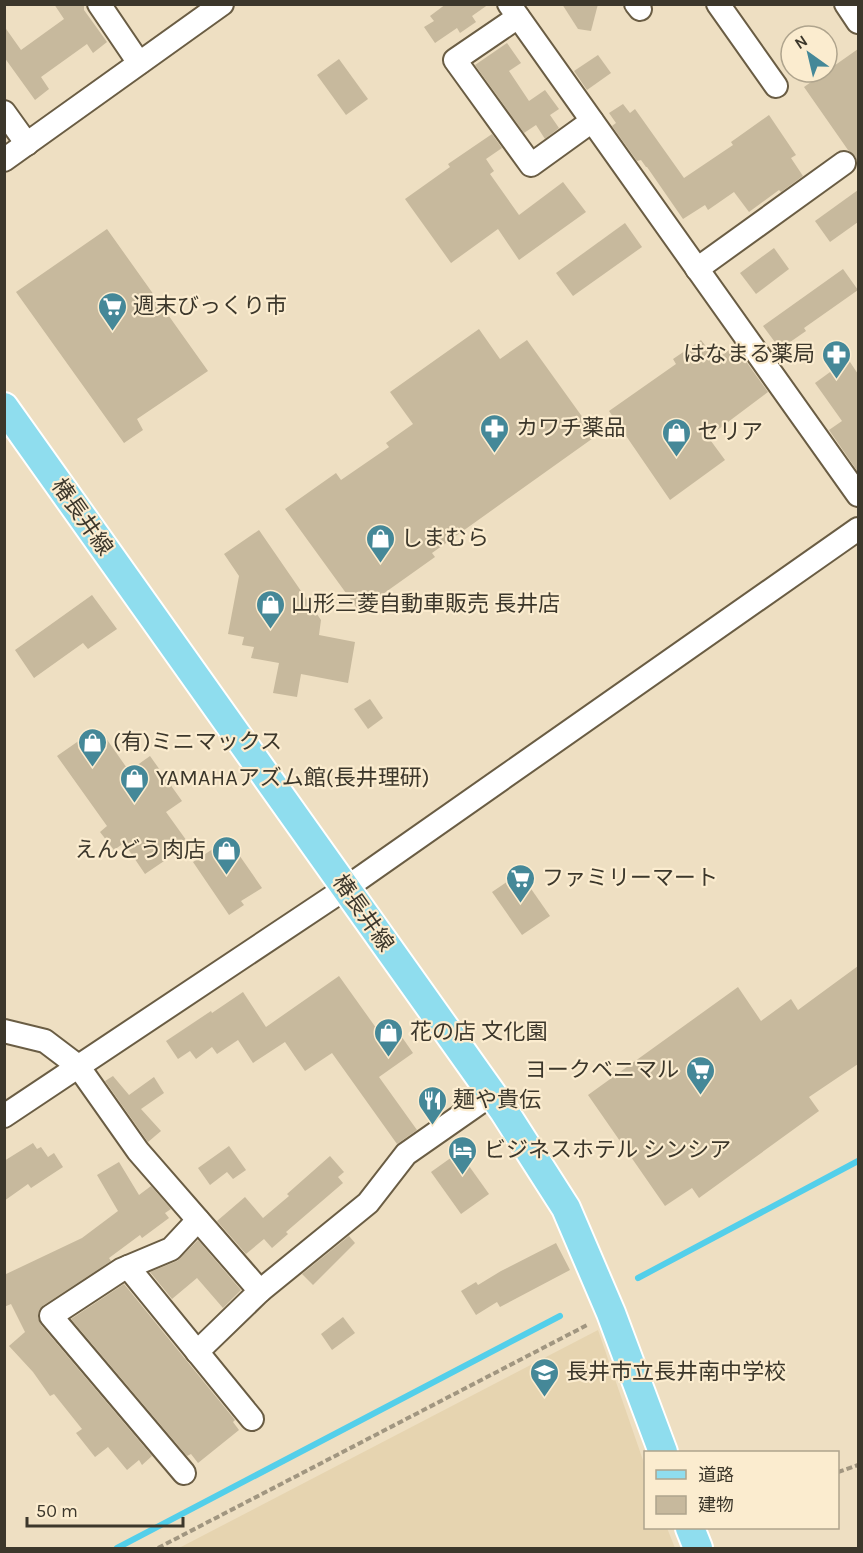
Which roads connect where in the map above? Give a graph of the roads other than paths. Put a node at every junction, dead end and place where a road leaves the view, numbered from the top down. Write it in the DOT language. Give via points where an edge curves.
graph roads {
  1 [pos="99,4"];
  2 [pos="222,4"];
  3 [pos="718,4"];
  4 [pos="846,4"];
  5 [pos="513,11"];
  6 [pos="858,22"];
  7 [pos="139,63"];
  8 [pos="776,86"];
  9 [pos="4,112"];
  10 [pos="592,122"];
  11 [pos="27,144"];
  12 [pos="4,160"];
  13 [pos="844,164"];
  14 [pos="697,268"];
  15 [pos="4,407"];
  16 [pos="858,495"];
  17 [pos="858,529"];
  18 [pos="346,888"];
  19 [pos="4,1031"];
  20 [pos="78,1066"];
  21 [pos="492,1094"];
  22 [pos="4,1116"];
  23 [pos="198,1220"];
  24 [pos="128,1267"];
  25 [pos="260,1291"];
  26 [pos="197,1352"];
  27 [pos="252,1419"];
  28 [pos="663,1451"];
  29 [pos="184,1473"];
  30 [pos="691,1529"];
  31 [pos="698,1548"];
  1 -- 7 [label="street"];
  2 -- 7 [label="street"];
  3 -- 8 [label="street"];
  4 -- 6 [label="street"];
  5 -- 10 [label="street"];
  5 -- 10 [label="street" via="455,60 531,165"];
  7 -- 11 [label="street"];
  9 -- 11 [label="street"];
  10 -- 14 [label="street"];
  11 -- 12 [label="street"];
  13 -- 14 [label="street"];
  14 -- 16 [label="street"];
  15 -- 18 [label="main road, 椿長井線"];
  17 -- 18 [label="street"];
  18 -- 20 [label="street"];
  18 -- 21 [label="main road, 椿長井線"];
  19 -- 20 [label="street" via="45,1041"];
  20 -- 22 [label="street"];
  20 -- 23 [label="street" via="138,1151"];
  21 -- 25 [label="street" via="406,1154 368,1203"];
  21 -- 28 [label="main road, 椿長井線" via="566,1208 611,1313"];
  23 -- 24 [label="street" via="171,1249"];
  23 -- 25 [label="street"];
  24 -- 26 [label="street"];
  24 -- 29 [label="street" via="51,1317"];
  25 -- 26 [label="street"];
  26 -- 27 [label="street"];
  30 -- 31 [label="main road"];
}
